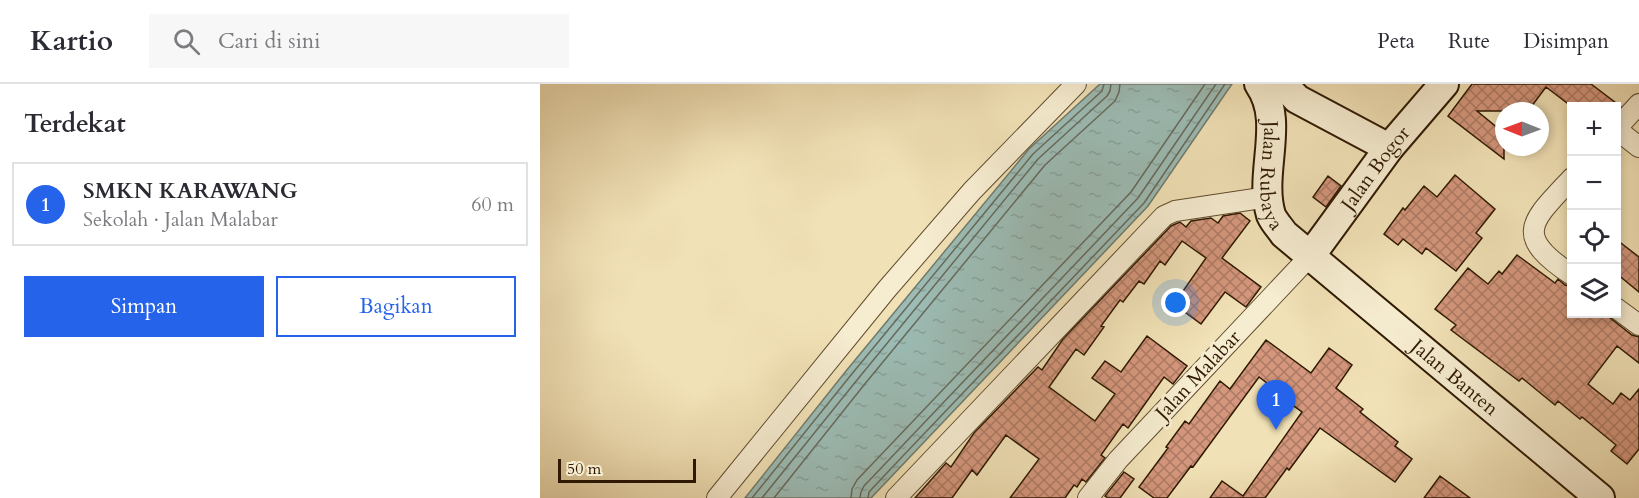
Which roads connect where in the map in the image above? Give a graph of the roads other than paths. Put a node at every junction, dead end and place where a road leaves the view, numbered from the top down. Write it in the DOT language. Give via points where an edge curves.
graph roads {
  1 [pos="1076,84"];
  2 [pos="1259,84"];
  3 [pos="1283,84"];
  4 [pos="1444,84"];
  5 [pos="1639,104"];
  6 [pos="1621,124"];
  7 [pos="1621,132"];
  8 [pos="1639,147"];
  9 [pos="1389,148"];
  10 [pos="1567,183"];
  11 [pos="1268,197"];
  12 [pos="1311,255"];
  13 [pos="1567,271"];
  14 [pos="1621,311"];
  15 [pos="1639,324"];
  16 [pos="717,498"];
  17 [pos="897,498"];
  18 [pos="1088,498"];
  19 [pos="1600,498"];
  1 -- 16 [label="street" via="972,191 887,288"];
  2 -- 11 [label="street, Jalan Rubaya" via="1272,118"];
  3 -- 9 [label="street, Jalan Rubaya" via="1298,99"];
  4 -- 9 [label="street, Jalan Bogor"];
  5 -- 6 [label="street"];
  7 -- 8 [label="street"];
  9 -- 12 [label="street, Jalan Bogor"];
  10 -- 13 [label="street" via="1538,217 1533,236 1537,247"];
  11 -- 12 [label="street, Jalan Rubaya" via="1272,217 1284,234"];
  11 -- 17 [label="street" via="1164,216"];
  12 -- 18 [label="street, Jalan Malabar" via="1118,460"];
  12 -- 19 [label="street, Jalan Banten"];
  14 -- 15 [label="street"];
}
